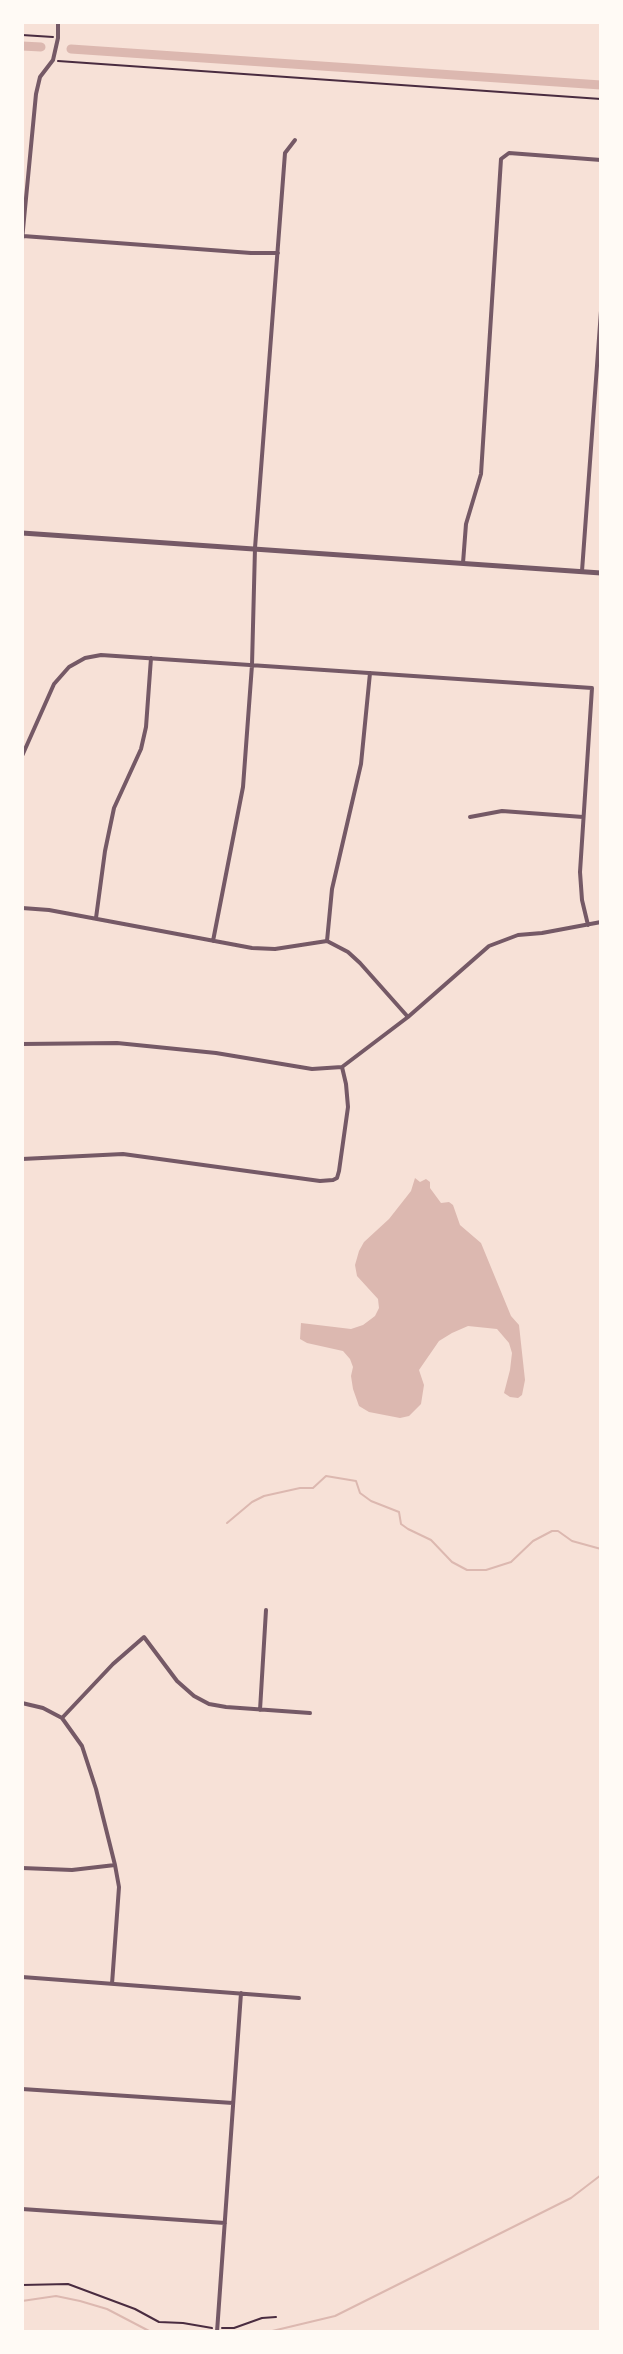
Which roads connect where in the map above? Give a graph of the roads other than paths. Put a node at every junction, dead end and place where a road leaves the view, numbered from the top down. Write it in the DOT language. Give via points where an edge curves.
graph roads {
  1 [pos="58,22"];
  2 [pos="295,140"];
  3 [pos="601,160"];
  4 [pos="22,238"];
  5 [pos="278,253"];
  6 [pos="601,311"];
  7 [pos="22,533"];
  8 [pos="255,548"];
  9 [pos="463,563"];
  10 [pos="582,571"];
  11 [pos="601,573"];
  12 [pos="151,658"];
  13 [pos="252,665"];
  14 [pos="370,673"];
  15 [pos="22,754"];
  16 [pos="470,817"];
  17 [pos="583,817"];
  18 [pos="22,908"];
  19 [pos="96,918"];
  20 [pos="601,922"];
  21 [pos="588,925"];
  22 [pos="213,941"];
  23 [pos="327,941"];
  24 [pos="408,1017"];
  25 [pos="22,1044"];
  26 [pos="342,1067"];
  27 [pos="22,1159"];
  28 [pos="266,1610"];
  29 [pos="22,1703"];
  30 [pos="260,1710"];
  31 [pos="310,1713"];
  32 [pos="62,1718"];
  33 [pos="115,1865"];
  34 [pos="22,1868"];
  35 [pos="22,1977"];
  36 [pos="112,1984"];
  37 [pos="241,1993"];
  38 [pos="299,1998"];
  39 [pos="22,2089"];
  40 [pos="233,2103"];
  41 [pos="22,2209"];
  42 [pos="225,2223"];
  43 [pos="217,2332"];
  1 -- 4 [label="street" via="53,60 40,77 36,94"];
  2 -- 5 [label="street" via="285,153"];
  3 -- 9 [label="street" via="509,153 501,159 481,474 466,524"];
  4 -- 5 [label="street"];
  5 -- 8 [label="street"];
  6 -- 10 [label="street"];
  7 -- 8 [label="street"];
  8 -- 9 [label="street"];
  8 -- 13 [label="street"];
  9 -- 10 [label="street"];
  10 -- 11 [label="street"];
  12 -- 13 [label="street"];
  12 -- 15 [label="street" via="101,655 69,667 54,684"];
  12 -- 19 [label="street" via="146,727 114,808"];
  13 -- 14 [label="street"];
  13 -- 22 [label="street" via="243,787"];
  14 -- 17 [label="street" via="592,688"];
  14 -- 23 [label="street" via="361,764 332,889"];
  16 -- 17 [label="street" via="502,811"];
  17 -- 21 [label="street" via="580,872"];
  18 -- 19 [label="street"];
  19 -- 22 [label="street"];
  20 -- 21 [label="street"];
  21 -- 24 [label="street" via="518,935 489,946"];
  22 -- 23 [label="street" via="275,949"];
  23 -- 24 [label="street" via="360,963"];
  24 -- 26 [label="street"];
  25 -- 26 [label="street" via="117,1043 312,1069"];
  26 -- 27 [label="street" via="348,1107 337,1178 320,1181 123,1154"];
  28 -- 30 [label="street"];
  29 -- 32 [label="street"];
  30 -- 31 [label="street"];
  30 -- 32 [label="street" via="209,1704 194,1696 144,1637"];
  32 -- 33 [label="street" via="82,1746"];
  33 -- 34 [label="street"];
  33 -- 36 [label="street" via="119,1887"];
  35 -- 36 [label="street"];
  36 -- 37 [label="street"];
  37 -- 38 [label="street"];
  37 -- 40 [label="street"];
  39 -- 40 [label="street"];
  40 -- 42 [label="street"];
  41 -- 42 [label="street"];
  42 -- 43 [label="street"];
}
